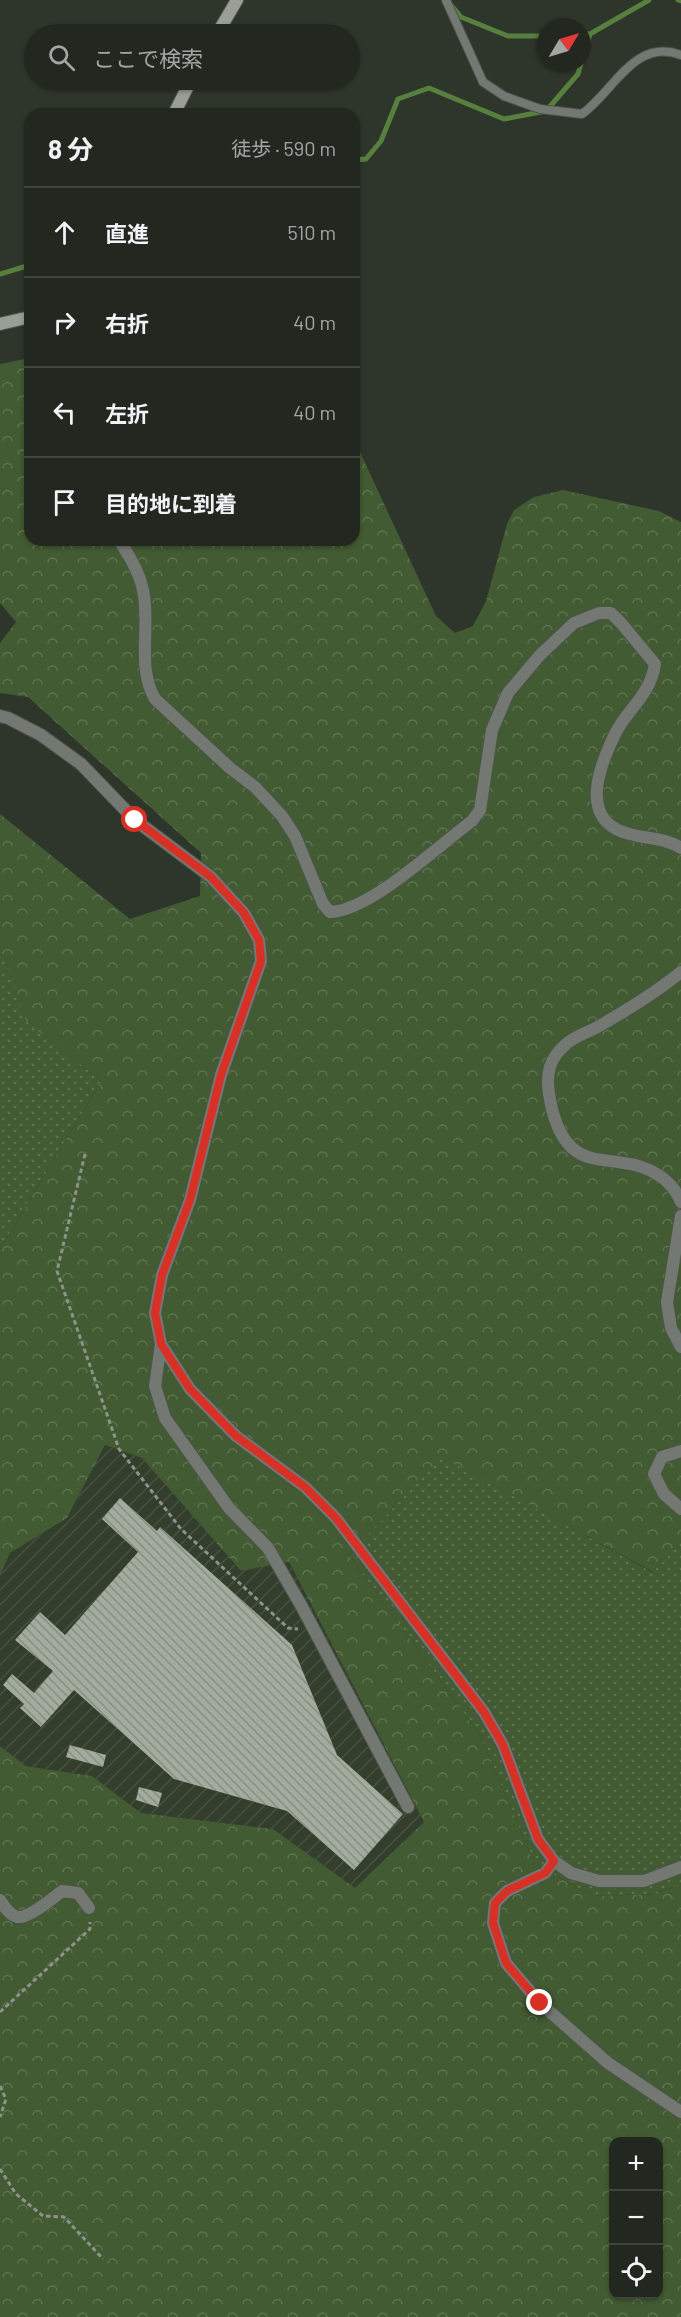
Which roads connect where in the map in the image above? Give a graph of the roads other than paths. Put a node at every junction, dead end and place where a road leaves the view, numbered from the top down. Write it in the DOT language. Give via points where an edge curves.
graph roads {
  1 [pos="237,0"];
  2 [pos="446,0"];
  3 [pos="223,24"];
  4 [pos="681,55"];
  5 [pos="186,90"];
  6 [pos="177,108"];
  7 [pos="24,318"];
  8 [pos="0,324"];
  9 [pos="123,546"];
  10 [pos="0,716"];
  11 [pos="681,848"];
  12 [pos="681,972"];
  13 [pos="681,1202"];
  14 [pos="681,1216"];
  15 [pos="161,1344"];
  16 [pos="681,1347"];
  17 [pos="681,1451"];
  18 [pos="681,1509"];
  19 [pos="408,1807"];
  20 [pos="554,1861"];
  21 [pos="681,1867"];
  22 [pos="0,1900"];
  23 [pos="89,1908"];
  24 [pos="681,2112"];
  1 -- 3 [label="main road"];
  2 -- 4 [label="lane" via="483,82 504,96 540,109 582,114 595,105 628,66 650,51"];
  5 -- 6 [label="main road"];
  7 -- 8 [label="main road"];
  9 -- 11 [label="street" via="144,591 145,669 151,694 282,816 330,912 340,912 378,894 472,821 480,810 492,730 508,693 574,623 599,613 611,613 655,664 649,686 616,732 600,772 597,803 602,819 616,829 670,841"];
  10 -- 15 [label="street" via="41,735 81,764 135,820 211,877 244,913 259,940 261,961 221,1075 190,1200 162,1275 155,1313"];
  12 -- 13 [label="street" via="650,997 566,1044 551,1061 547,1081 551,1110 562,1135 576,1151 661,1175 676,1190"];
  14 -- 16 [label="street" via="667,1302 671,1328"];
  15 -- 19 [label="street" via="155,1386 165,1418 229,1508 268,1548"];
  15 -- 20 [label="street" via="190,1389 236,1436 305,1487 336,1518 477,1703 503,1745 538,1839"];
  17 -- 18 [label="street" via="662,1457 654,1474 664,1494"];
  20 -- 21 [label="street" via="571,1873 599,1881 644,1881"];
  20 -- 24 [label="street" via="545,1873 507,1891 495,1903 493,1923 506,1963 540,2003 608,2063"];
  22 -- 23 [label="street" via="16,1917 25,1916 62,1891 78,1893"];
}
